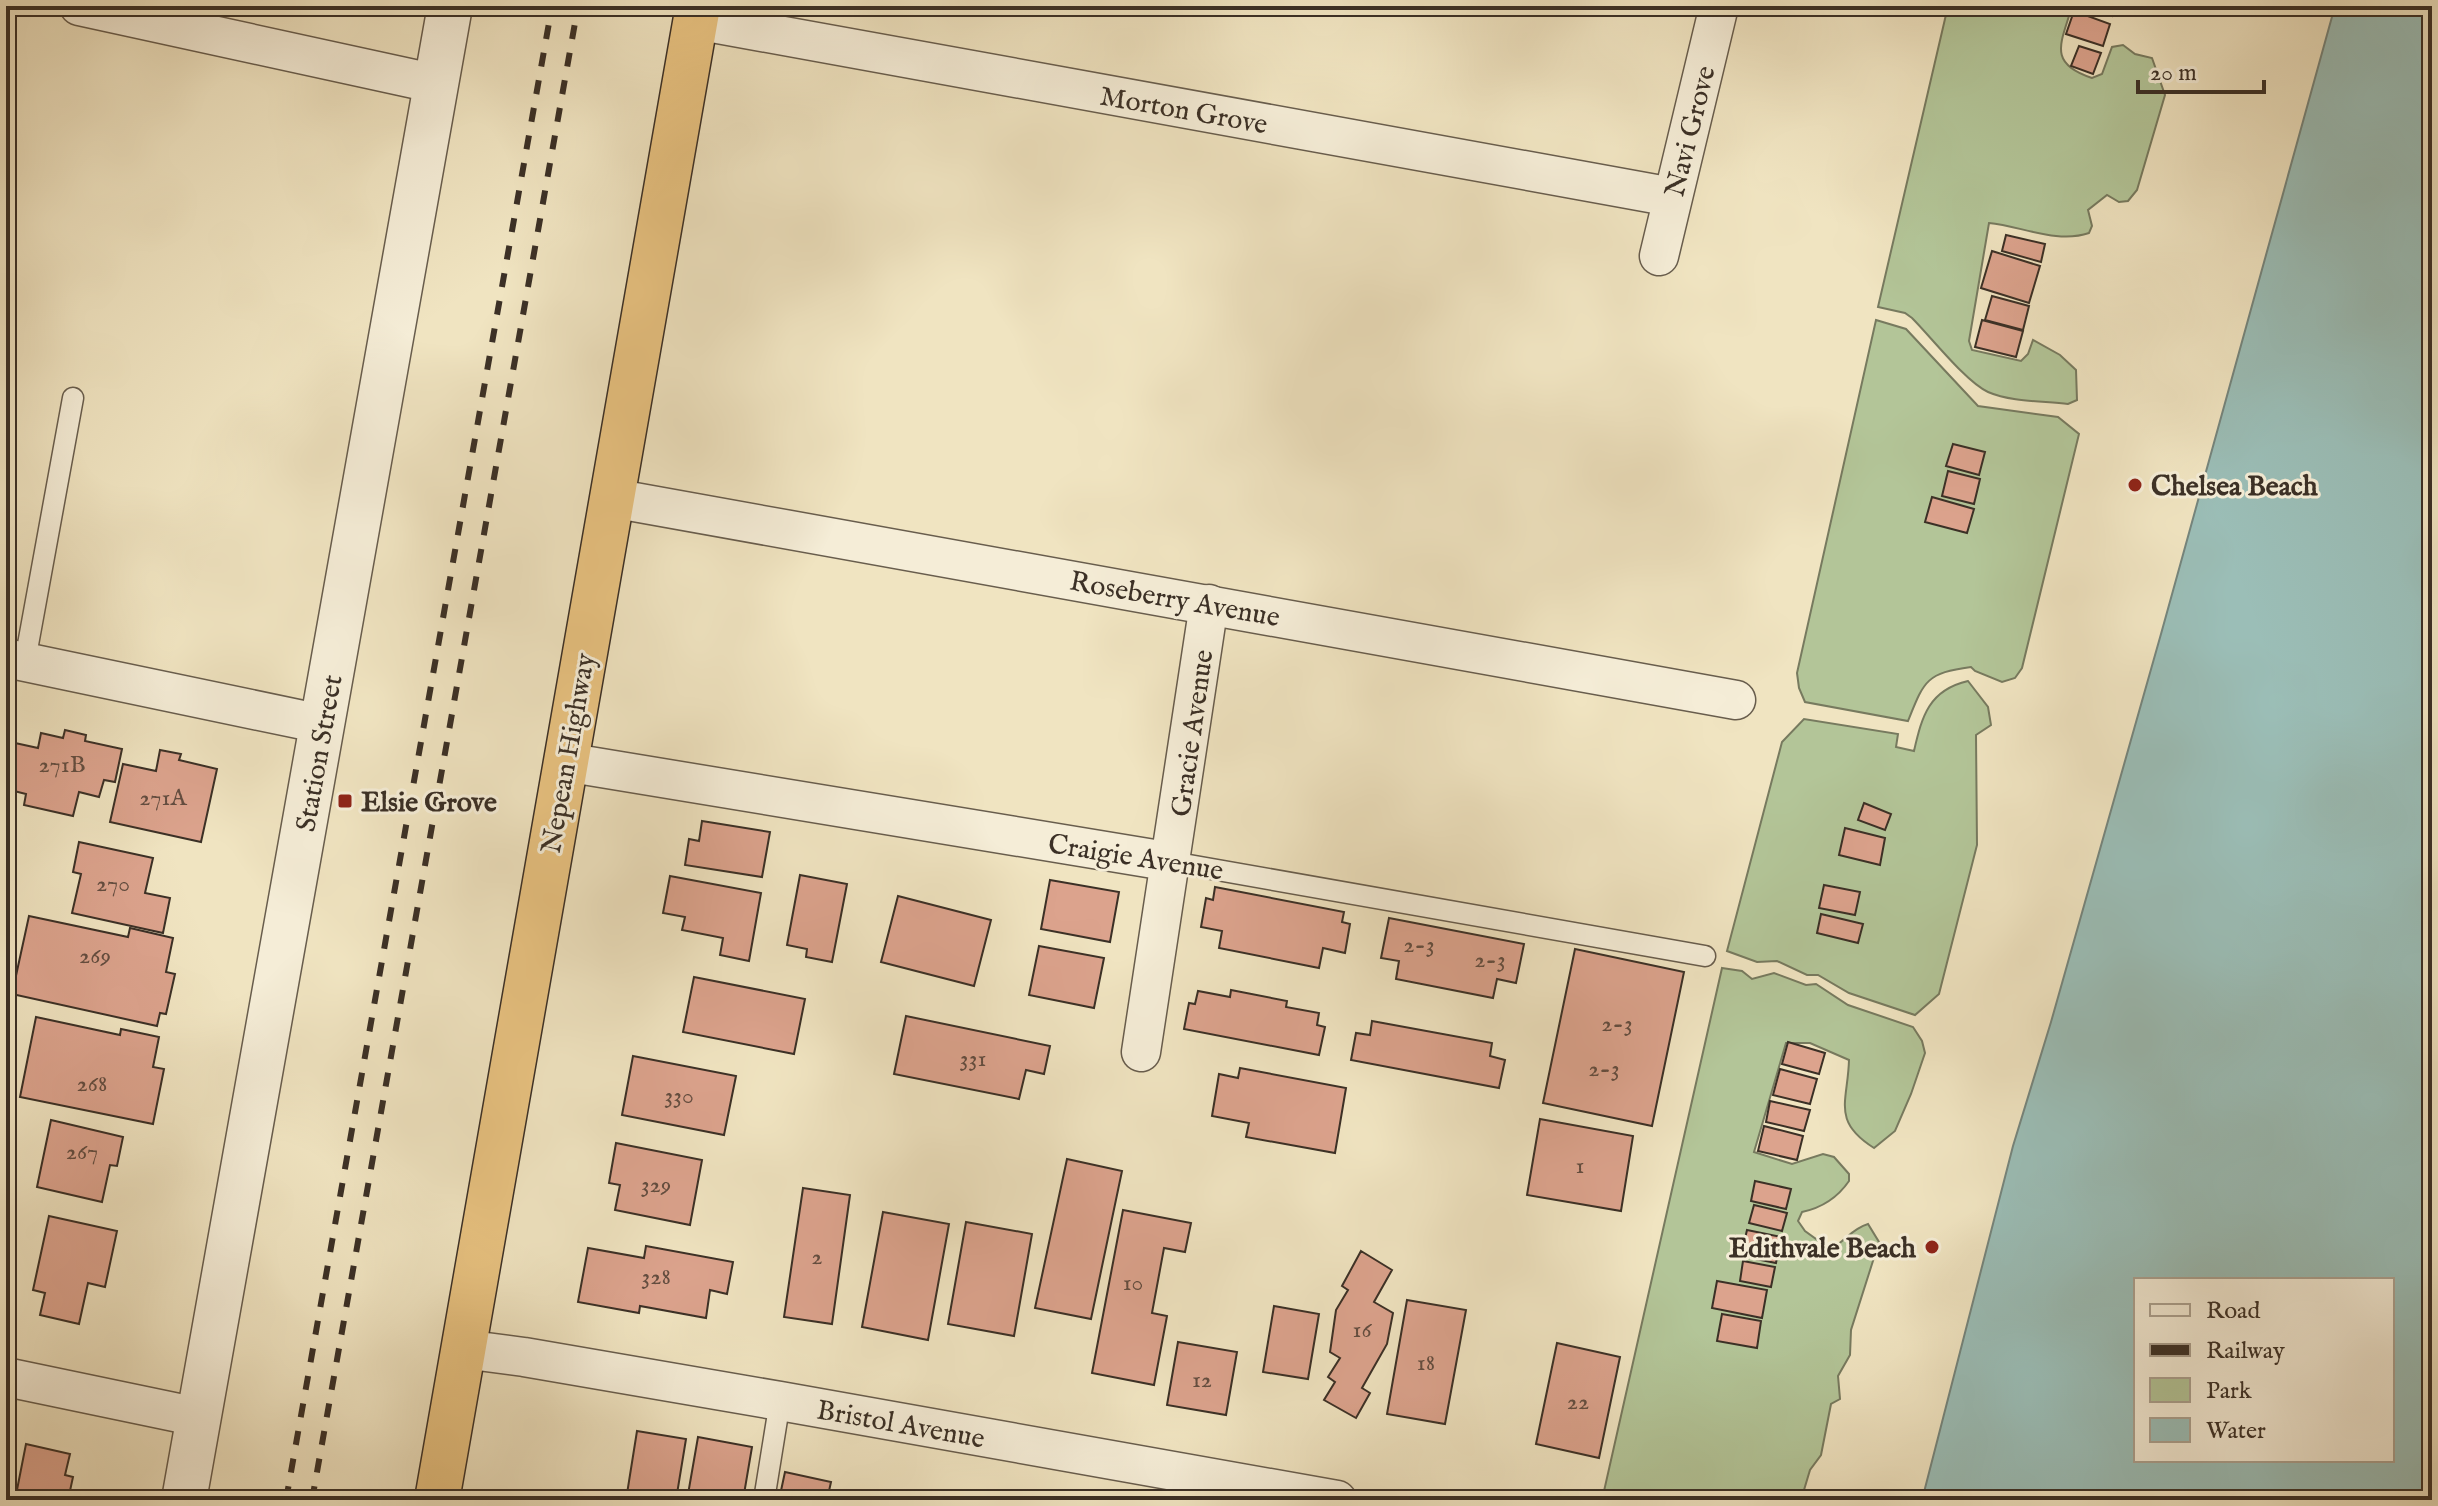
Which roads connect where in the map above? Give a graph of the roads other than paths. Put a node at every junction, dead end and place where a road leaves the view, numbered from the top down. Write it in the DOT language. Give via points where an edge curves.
graph roads {
  1 [pos="79,6"];
  2 [pos="450,6"];
  3 [pos="1719,6"];
  4 [pos="697,13"];
  5 [pos="437,84"];
  6 [pos="1672,197"];
  7 [pos="1659,256"];
  8 [pos="73,398"];
  9 [pos="612,498"];
  10 [pos="1209,604"];
  11 [pos="15,660"];
  12 [pos="1736,700"];
  13 [pos="322,724"];
  14 [pos="565,762"];
  15 [pos="1172,862"];
  16 [pos="1705,956"];
  17 [pos="1141,1052"];
  18 [pos="463,1349"];
  19 [pos="6,1377"];
  20 [pos="780,1401"];
  21 [pos="198,1417"];
  22 [pos="1272,1494"];
  23 [pos="184,1500"];
  24 [pos="437,1500"];
  25 [pos="764,1500"];
  26 [pos="1337,1500"];
  1 -- 5 [label="street"];
  2 -- 5 [label="street, Station Street"];
  3 -- 6 [label="street, Navi Grove"];
  4 -- 6 [label="street, Morton Grove"];
  4 -- 9 [label="highway, Nepean Highway"];
  5 -- 13 [label="street, Station Street"];
  6 -- 7 [label="street, Navi Grove"];
  8 -- 11 [label="lane"];
  9 -- 10 [label="street, Roseberry Avenue"];
  9 -- 14 [label="highway, Nepean Highway"];
  10 -- 12 [label="street, Roseberry Avenue"];
  10 -- 15 [label="street, Gracie Avenue"];
  11 -- 13 [label="street"];
  13 -- 21 [label="street, Station Street"];
  14 -- 15 [label="street, Craigie Avenue"];
  14 -- 18 [label="highway, Nepean Highway"];
  15 -- 16 [label="lane, Craigie Avenue"];
  15 -- 17 [label="street, Gracie Avenue"];
  18 -- 20 [label="street, Bristol Avenue"];
  18 -- 24 [label="highway, Nepean Highway"];
  19 -- 21 [label="street"];
  20 -- 22 [label="street, Bristol Avenue"];
  20 -- 25 [label="lane"];
  21 -- 23 [label="street, Station Street"];
  22 -- 26 [label="street, Bristol Avenue"];
}
